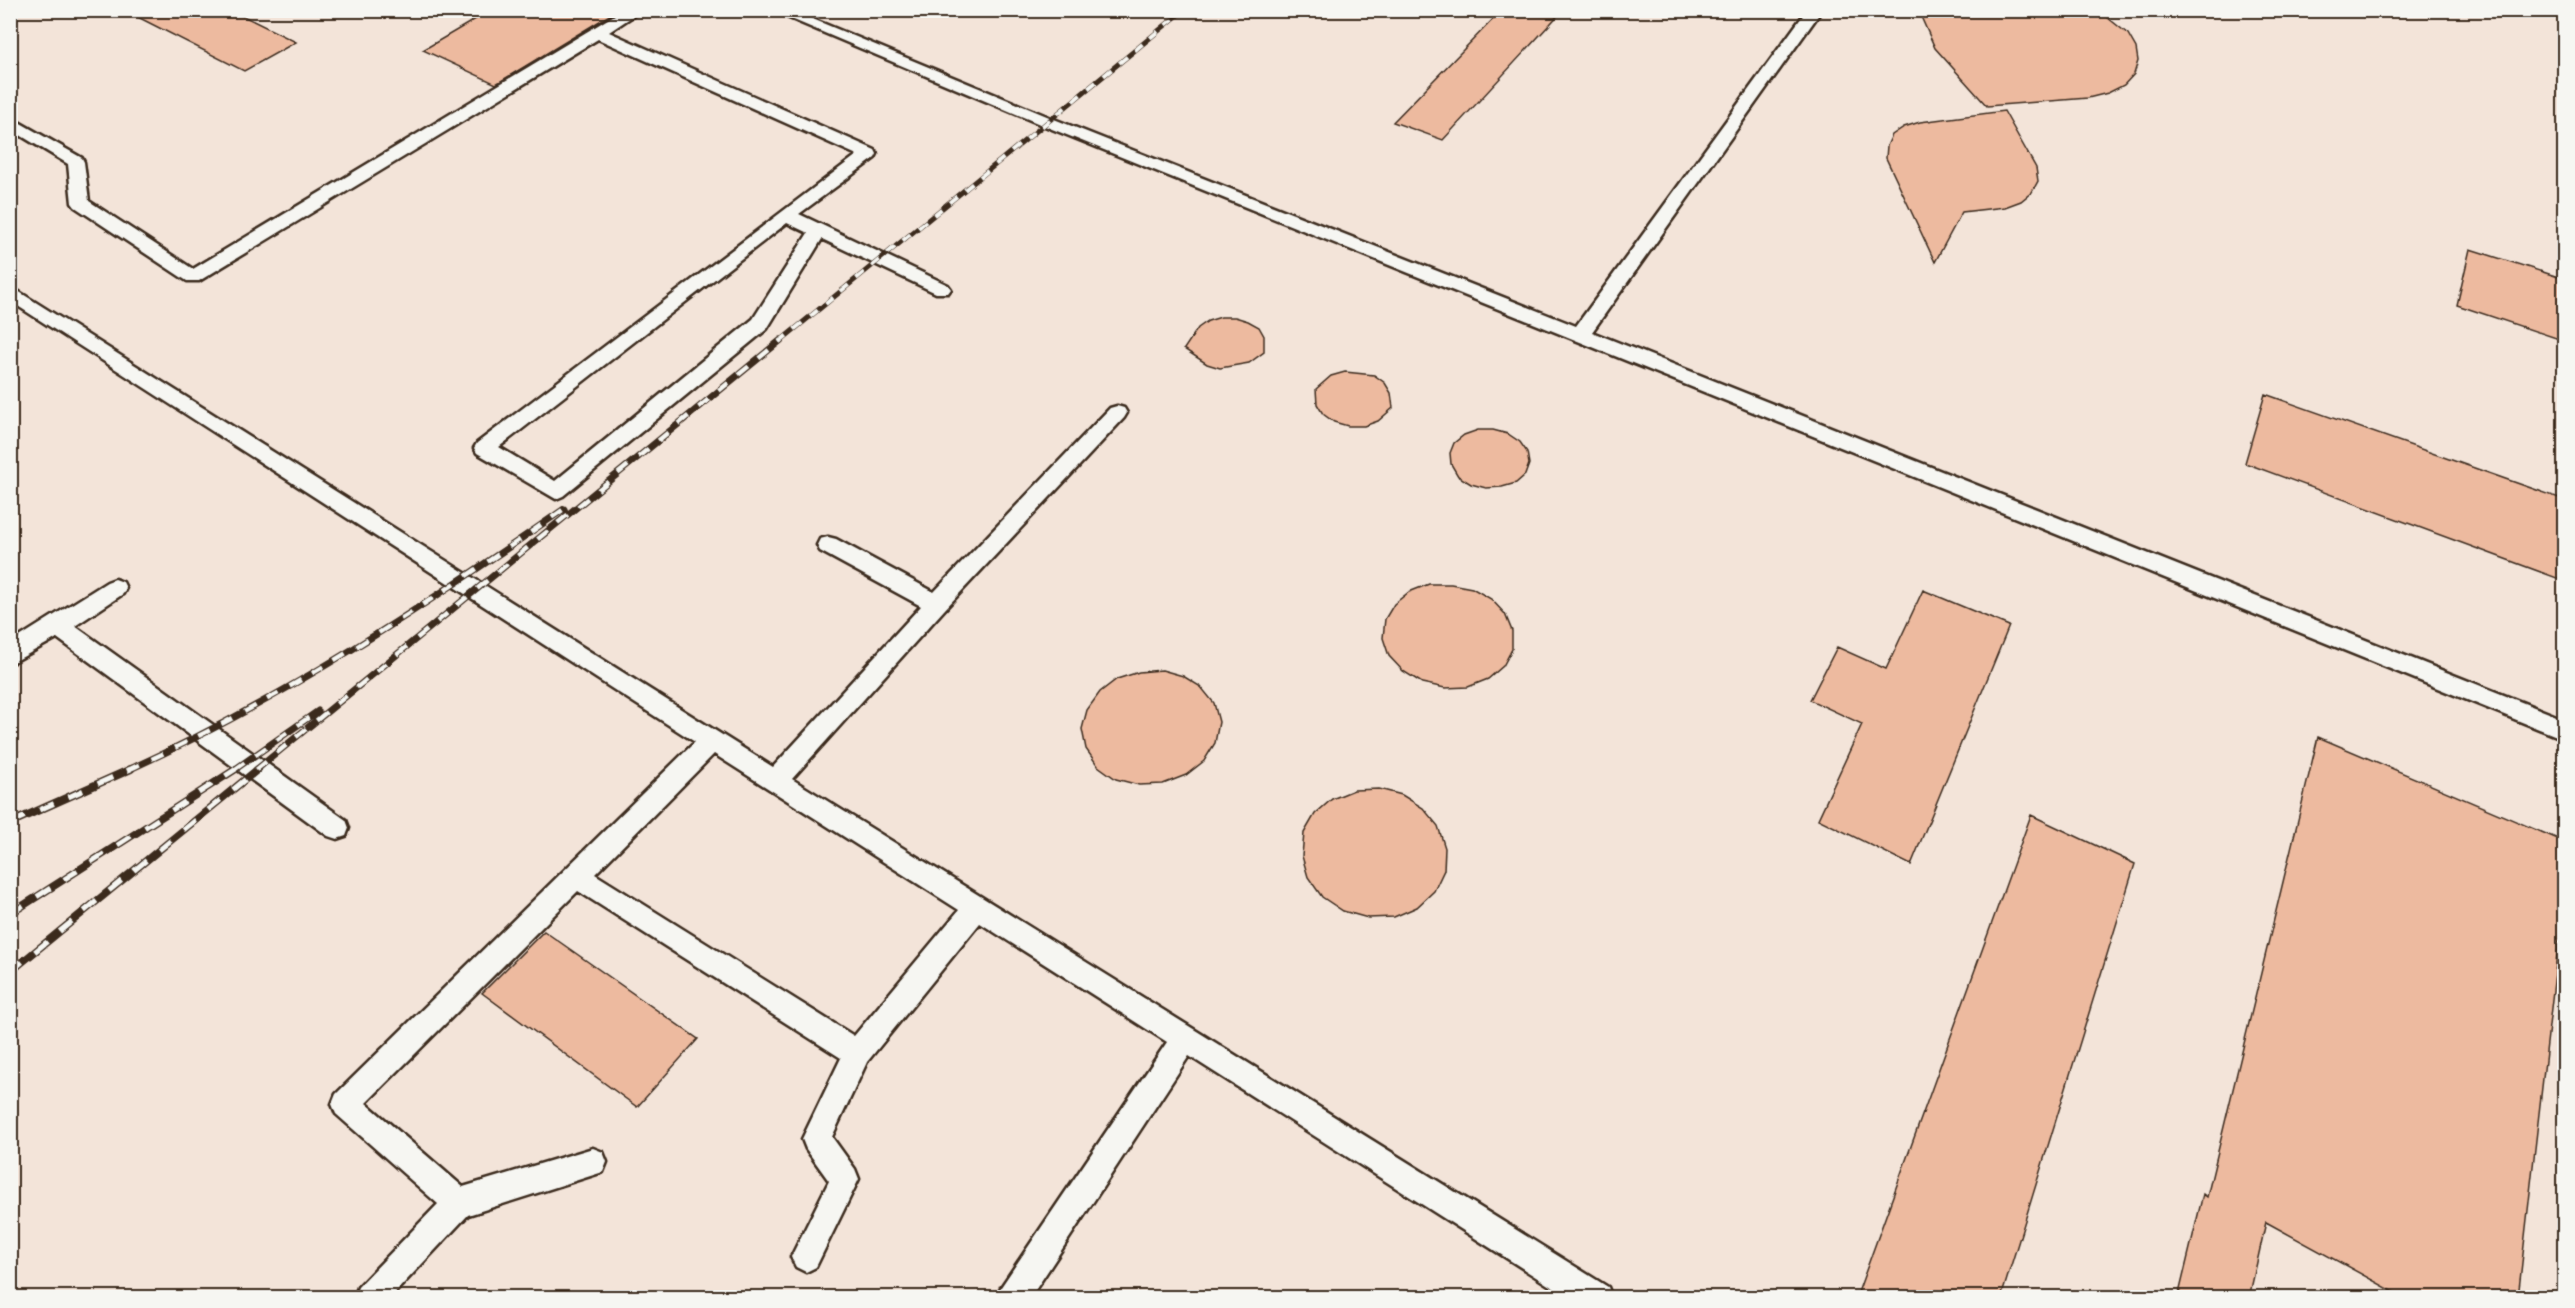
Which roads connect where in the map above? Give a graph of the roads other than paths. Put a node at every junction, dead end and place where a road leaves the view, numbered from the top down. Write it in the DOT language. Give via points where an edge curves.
graph roads {
  1 [pos="777,10"];
  2 [pos="1815,10"];
  3 [pos="629,12"];
  4 [pos="598,33"];
  5 [pos="10,122"];
  6 [pos="786,215"];
  7 [pos="818,231"];
  8 [pos="942,289"];
  9 [pos="10,292"];
  10 [pos="1580,335"];
  11 [pos="1117,413"];
  12 [pos="828,545"];
  13 [pos="115,588"];
  14 [pos="936,604"];
  15 [pos="58,626"];
  16 [pos="10,655"];
  17 [pos="2565,729"];
  18 [pos="712,741"];
  19 [pos="776,780"];
  20 [pos="337,828"];
  21 [pos="577,876"];
  22 [pos="977,907"];
  23 [pos="1185,1038"];
  24 [pos="857,1053"];
  25 [pos="593,1162"];
  26 [pos="459,1203"];
  27 [pos="806,1257"];
  28 [pos="369,1298"];
  29 [pos="1012,1298"];
  30 [pos="1597,1298"];
  1 -- 10 [label="lane"];
  2 -- 10 [label="lane"];
  3 -- 4 [label="lane"];
  4 -- 5 [label="lane" via="193,277 81,203 76,162"];
  4 -- 6 [label="lane" via="869,153"];
  6 -- 7 [label="lane"];
  6 -- 7 [label="lane" via="484,448 556,491 760,324"];
  7 -- 8 [label="lane"];
  9 -- 18 [label="lane"];
  10 -- 17 [label="lane"];
  11 -- 14 [label="lane"];
  12 -- 14 [label="lane"];
  13 -- 15 [label="lane"];
  14 -- 19 [label="lane"];
  15 -- 16 [label="lane"];
  15 -- 20 [label="lane"];
  18 -- 19 [label="lane"];
  18 -- 21 [label="lane"];
  19 -- 22 [label="lane"];
  21 -- 24 [label="lane"];
  21 -- 26 [label="lane" via="346,1104"];
  22 -- 23 [label="lane"];
  22 -- 24 [label="lane"];
  23 -- 29 [label="lane"];
  23 -- 30 [label="lane"];
  24 -- 27 [label="lane" via="816,1139 845,1179"];
  25 -- 26 [label="lane"];
  26 -- 28 [label="lane"];
}
